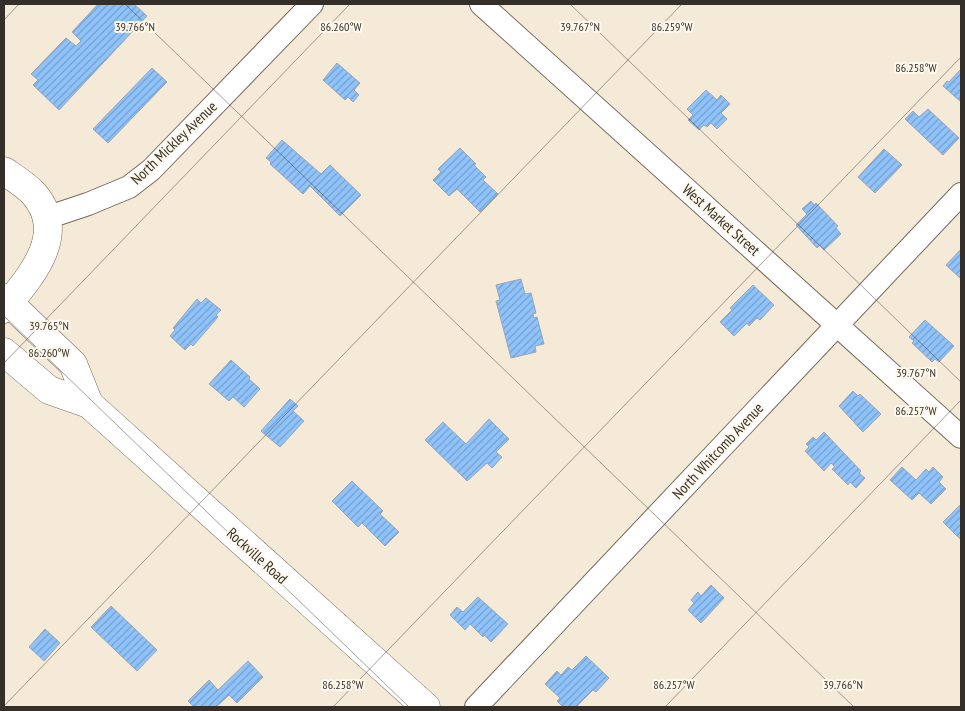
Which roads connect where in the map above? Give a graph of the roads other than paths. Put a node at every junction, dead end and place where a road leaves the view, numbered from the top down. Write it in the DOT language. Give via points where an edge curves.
graph roads {
  1 [pos="312,4"];
  2 [pos="480,4"];
  3 [pos="4,171"];
  4 [pos="961,194"];
  5 [pos="46,218"];
  6 [pos="5,303"];
  7 [pos="837,324"];
  8 [pos="4,352"];
  9 [pos="89,404"];
  10 [pos="961,436"];
  11 [pos="426,707"];
  12 [pos="476,707"];
  1 -- 5 [label="street, North Mickley Avenue" via="135,184"];
  2 -- 7 [label="street, West Market Street"];
  3 -- 5 [label="main road" via="35,195"];
  4 -- 7 [label="street, North Whitcomb Avenue"];
  5 -- 6 [label="main road" via="47,242 41,258 28,279"];
  6 -- 9 [label="main road, Rockville Road" via="74,364"];
  7 -- 10 [label="street, West Market Street"];
  7 -- 12 [label="street, North Whitcomb Avenue"];
  8 -- 9 [label="main road, Rockville Road" via="49,390"];
  9 -- 11 [label="main road, Rockville Road"];
}
